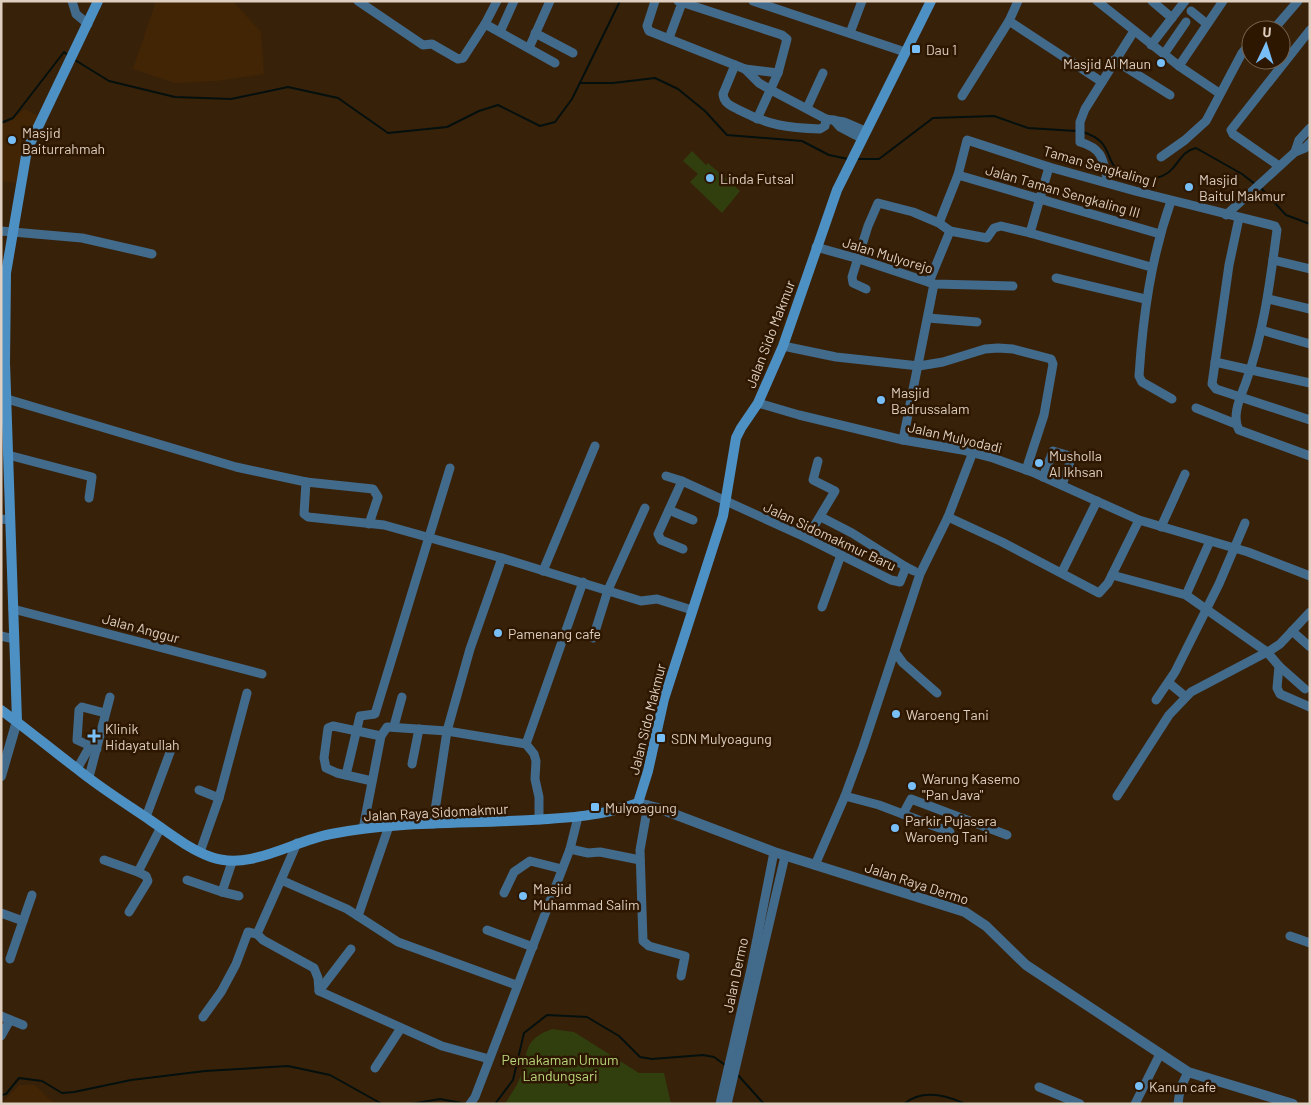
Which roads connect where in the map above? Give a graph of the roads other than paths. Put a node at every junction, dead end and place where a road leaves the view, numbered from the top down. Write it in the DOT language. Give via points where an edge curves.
graph roads {
  1 [pos="72,1"];
  2 [pos="98,1"];
  3 [pos="358,1"];
  4 [pos="497,1"];
  5 [pos="514,1"];
  6 [pos="550,1"];
  7 [pos="655,1"];
  8 [pos="753,1"];
  9 [pos="862,1"];
  10 [pos="931,1"];
  11 [pos="1018,1"];
  12 [pos="1096,1"];
  13 [pos="1152,1"];
  14 [pos="1186,1"];
  15 [pos="1223,1"];
  16 [pos="1298,1"];
  17 [pos="680,2"];
  18 [pos="766,3"];
  19 [pos="1191,11"];
  20 [pos="1172,18"];
  21 [pos="1282,20"];
  22 [pos="1009,21"];
  23 [pos="1186,22"];
  24 [pos="88,24"];
  25 [pos="485,24"];
  26 [pos="1207,24"];
  27 [pos="1310,30"];
  28 [pos="1134,31"];
  29 [pos="500,32"];
  30 [pos="535,33"];
  31 [pos="850,33"];
  32 [pos="668,38"];
  33 [pos="1151,45"];
  34 [pos="529,48"];
  35 [pos="905,52"];
  36 [pos="573,53"];
  37 [pos="1164,54"];
  38 [pos="1241,55"];
  39 [pos="1114,60"];
  40 [pos="555,62"];
  41 [pos="734,65"];
  42 [pos="1179,66"];
  43 [pos="745,69"];
  44 [pos="778,73"];
  45 [pos="823,73"];
  46 [pos="1102,82"];
  47 [pos="771,90"];
  48 [pos="1219,93"];
  49 [pos="1170,95"];
  50 [pos="962,96"];
  51 [pos="807,108"];
  52 [pos="757,119"];
  53 [pos="830,119"];
  54 [pos="1310,128"];
  55 [pos="863,134"];
  56 [pos="1306,146"];
  57 [pos="1161,157"];
  58 [pos="1049,167"];
  59 [pos="1277,167"];
  60 [pos="958,175"];
  61 [pos="1108,183"];
  62 [pos="1039,198"];
  63 [pos="1172,201"];
  64 [pos="1226,215"];
  65 [pos="1239,218"];
  66 [pos="939,223"];
  67 [pos="950,231"];
  68 [pos="6,232"];
  69 [pos="1030,233"];
  70 [pos="1160,234"];
  71 [pos="816,248"];
  72 [pos="152,254"];
  73 [pos="859,259"];
  74 [pos="1273,260"];
  75 [pos="1152,267"];
  76 [pos="1310,269"];
  77 [pos="4,272"];
  78 [pos="1056,278"];
  79 [pos="932,283"];
  80 [pos="1012,286"];
  81 [pos="866,289"];
  82 [pos="1145,299"];
  83 [pos="1268,300"];
  84 [pos="4,308"];
  85 [pos="1310,309"];
  86 [pos="928,318"];
  87 [pos="977,322"];
  88 [pos="1261,330"];
  89 [pos="1310,344"];
  90 [pos="783,346"];
  91 [pos="1215,362"];
  92 [pos="3,363"];
  93 [pos="919,363"];
  94 [pos="1251,369"];
  95 [pos="1310,383"];
  96 [pos="1240,396"];
  97 [pos="7,399"];
  98 [pos="1172,399"];
  99 [pos="758,403"];
  100 [pos="1196,408"];
  101 [pos="1310,420"];
  102 [pos="1236,424"];
  103 [pos="902,440"];
  104 [pos="595,446"];
  105 [pos="6,447"];
  106 [pos="973,452"];
  107 [pos="1310,456"];
  108 [pos="818,461"];
  109 [pos="450,468"];
  110 [pos="1026,470"];
  111 [pos="1185,474"];
  112 [pos="666,476"];
  113 [pos="1043,477"];
  114 [pos="306,482"];
  115 [pos="682,482"];
  116 [pos="1062,485"];
  117 [pos="89,498"];
  118 [pos="1097,501"];
  119 [pos="727,502"];
  120 [pos="645,508"];
  121 [pos="669,510"];
  122 [pos="821,517"];
  123 [pos="948,517"];
  124 [pos="6,520"];
  125 [pos="693,520"];
  126 [pos="1139,520"];
  127 [pos="1245,522"];
  128 [pos="370,524"];
  129 [pos="1161,527"];
  130 [pos="428,537"];
  131 [pos="807,538"];
  132 [pos="1210,541"];
  133 [pos="1235,548"];
  134 [pos="683,549"];
  135 [pos="841,554"];
  136 [pos="502,558"];
  137 [pos="544,570"];
  138 [pos="1062,572"];
  139 [pos="1112,575"];
  140 [pos="1310,576"];
  141 [pos="583,582"];
  142 [pos="608,590"];
  143 [pos="1186,595"];
  144 [pos="822,606"];
  145 [pos="13,609"];
  146 [pos="1206,609"];
  147 [pos="692,610"];
  148 [pos="1310,612"];
  149 [pos="1292,632"];
  150 [pos="1,636"];
  151 [pos="592,638"];
  152 [pos="14,639"];
  153 [pos="1310,646"];
  154 [pos="895,652"];
  155 [pos="1267,652"];
  156 [pos="1279,666"];
  157 [pos="262,674"];
  158 [pos="1169,683"];
  159 [pos="1305,689"];
  160 [pos="247,693"];
  161 [pos="937,693"];
  162 [pos="110,697"];
  163 [pos="402,697"];
  164 [pos="1186,697"];
  165 [pos="1156,700"];
  166 [pos="1310,708"];
  167 [pos="1,710"];
  168 [pos="105,713"];
  169 [pos="17,721"];
  170 [pos="394,726"];
  171 [pos="419,729"];
  172 [pos="356,731"];
  173 [pos="447,731"];
  174 [pos="381,736"];
  175 [pos="526,744"];
  176 [pos="172,747"];
  177 [pos="94,748"];
  178 [pos="412,764"];
  179 [pos="77,770"];
  180 [pos="346,775"];
  181 [pos="1,776"];
  182 [pos="88,778"];
  183 [pos="372,781"];
  184 [pos="199,790"];
  185 [pos="845,796"];
  186 [pos="1117,796"];
  187 [pos="219,798"];
  188 [pos="643,804"];
  189 [pos="903,814"];
  190 [pos="146,817"];
  191 [pos="578,817"];
  192 [pos="539,820"];
  193 [pos="433,824"];
  194 [pos="389,826"];
  195 [pos="161,827"];
  196 [pos="363,829"];
  197 [pos="950,832"];
  198 [pos="1007,835"];
  199 [pos="297,843"];
  200 [pos="570,849"];
  201 [pos="198,851"];
  202 [pos="774,852"];
  203 [pos="785,856"];
  204 [pos="104,860"];
  205 [pos="640,860"];
  206 [pos="232,862"];
  207 [pos="815,865"];
  208 [pos="562,870"];
  209 [pos="138,872"];
  210 [pos="187,880"];
  211 [pos="281,880"];
  212 [pos="222,892"];
  213 [pos="504,893"];
  214 [pos="32,895"];
  215 [pos="239,896"];
  216 [pos="130,912"];
  217 [pos="1,913"];
  218 [pos="358,916"];
  219 [pos="23,921"];
  220 [pos="486,930"];
  221 [pos="257,934"];
  222 [pos="1290,936"];
  223 [pos="1310,943"];
  224 [pos="533,946"];
  225 [pos="351,949"];
  226 [pos="10,960"];
  227 [pos="754,970"];
  228 [pos="681,976"];
  229 [pos="516,985"];
  230 [pos="319,991"];
  231 [pos="203,1017"];
  232 [pos="5,1018"];
  233 [pos="22,1025"];
  234 [pos="401,1028"];
  235 [pos="1,1036"];
  236 [pos="1160,1054"];
  237 [pos="490,1057"];
  238 [pos="375,1068"];
  239 [pos="1188,1072"];
  240 [pos="1038,1087"];
  241 [pos="472,1100"];
  242 [pos="724,1101"];
  243 [pos="1080,1104"];
  244 [pos="1134,1104"];
  245 [pos="1178,1104"];
  246 [pos="1293,1104"];
  1 -- 24 [label="street" via="76,14"];
  2 -- 24 [label="main road"];
  3 -- 25 [label="street" via="423,45 432,44 458,59 463,58"];
  4 -- 25 [label="street"];
  5 -- 29 [label="street"];
  6 -- 30 [label="street"];
  7 -- 32 [label="street" via="648,29"];
  8 -- 18 [label="street"];
  9 -- 31 [label="street"];
  10 -- 35 [label="main road, Jalan Sido Makmur"];
  11 -- 22 [label="street"];
  12 -- 28 [label="street"];
  13 -- 20 [label="street"];
  14 -- 20 [label="street"];
  15 -- 26 [label="street"];
  16 -- 21 [label="street"];
  17 -- 32 [label="street"];
  17 -- 44 [label="street" via="785,37 787,44"];
  18 -- 31 [label="street"];
  19 -- 26 [label="street"];
  20 -- 33 [label="street"];
  22 -- 46 [label="street"];
  22 -- 50 [label="street"];
  23 -- 37 [label="street"];
  24 -- 68 [label="main road" via="27,150"];
  25 -- 29 [label="street"];
  26 -- 42 [label="street"];
  27 -- 59 [label="street" via="1231,130"];
  28 -- 33 [label="street"];
  28 -- 39 [label="street"];
  29 -- 34 [label="street"];
  30 -- 34 [label="street"];
  30 -- 36 [label="street"];
  31 -- 35 [label="street"];
  32 -- 41 [label="street"];
  33 -- 37 [label="street"];
  34 -- 40 [label="street"];
  35 -- 55 [label="main road, Jalan Sido Makmur"];
  37 -- 42 [label="street"];
  38 -- 48 [label="street"];
  39 -- 46 [label="street"];
  39 -- 49 [label="street"];
  41 -- 43 [label="street"];
  41 -- 52 [label="street" via="724,90 724,99"];
  42 -- 48 [label="street"];
  43 -- 44 [label="street"];
  43 -- 47 [label="street" via="758,83"];
  44 -- 47 [label="street"];
  45 -- 51 [label="street"];
  46 -- 61 [label="street" via="1080,122 1080,142 1097,149"];
  47 -- 51 [label="street"];
  47 -- 52 [label="street"];
  48 -- 57 [label="street" via="1206,121"];
  51 -- 53 [label="street"];
  52 -- 53 [label="street" via="779,127 820,129"];
  53 -- 55 [label="street"];
  54 -- 56 [label="street"];
  55 -- 71 [label="main road, Jalan Sido Makmur"];
  56 -- 59 [label="street"];
  58 -- 60 [label="street, Taman Sengkaling I" via="968,140"];
  58 -- 61 [label="street, Taman Sengkaling I"];
  58 -- 62 [label="street"];
  59 -- 64 [label="street"];
  60 -- 62 [label="street, Jalan Taman Sengkaling III"];
  60 -- 66 [label="street"];
  61 -- 63 [label="street, Taman Sengkaling I"];
  62 -- 69 [label="street"];
  62 -- 70 [label="street, Jalan Taman Sengkaling III"];
  63 -- 64 [label="street, Taman Sengkaling I"];
  63 -- 70 [label="street"];
  64 -- 65 [label="street, Taman Sengkaling I"];
  65 -- 74 [label="street, Taman Sengkaling I" via="1276,226"];
  65 -- 91 [label="street"];
  66 -- 67 [label="street"];
  66 -- 73 [label="street" via="878,203"];
  67 -- 69 [label="street" via="987,238 992,230 1002,226"];
  67 -- 79 [label="street"];
  68 -- 72 [label="street" via="82,238"];
  68 -- 77 [label="main road"];
  69 -- 75 [label="street"];
  70 -- 75 [label="street"];
  71 -- 73 [label="street, Jalan Mulyorejo"];
  71 -- 90 [label="main road, Jalan Sido Makmur"];
  73 -- 79 [label="street, Jalan Mulyorejo"];
  73 -- 81 [label="street" via="852,280"];
  74 -- 76 [label="street"];
  74 -- 83 [label="street"];
  75 -- 82 [label="street"];
  77 -- 84 [label="main road"];
  78 -- 82 [label="street"];
  79 -- 80 [label="street, Jalan Mulyorejo"];
  79 -- 86 [label="street"];
  82 -- 98 [label="street" via="1140,379"];
  83 -- 85 [label="street"];
  83 -- 88 [label="street"];
  84 -- 92 [label="main road"];
  86 -- 87 [label="street"];
  86 -- 93 [label="street"];
  88 -- 89 [label="street"];
  88 -- 94 [label="street"];
  90 -- 93 [label="street" via="836,357"];
  90 -- 99 [label="main road, Jalan Sido Makmur"];
  91 -- 94 [label="street"];
  91 -- 96 [label="street" via="1214,386"];
  92 -- 97 [label="main road"];
  93 -- 103 [label="street"];
  93 -- 110 [label="street" via="943,362 998,348 1053,360 1044,415"];
  94 -- 95 [label="street"];
  94 -- 96 [label="street"];
  96 -- 101 [label="street"];
  96 -- 102 [label="street"];
  97 -- 105 [label="main road"];
  97 -- 114 [label="street" via="236,467"];
  99 -- 103 [label="street, Jalan Mulyodadi"];
  99 -- 119 [label="main road, Jalan Sido Makmur" via="736,438"];
  100 -- 102 [label="street"];
  102 -- 107 [label="street" via="1239,430"];
  103 -- 106 [label="street, Jalan Mulyodadi"];
  104 -- 137 [label="street"];
  105 -- 117 [label="street" via="92,477"];
  105 -- 124 [label="main road"];
  106 -- 110 [label="street, Jalan Mulyodadi"];
  106 -- 123 [label="street"];
  108 -- 122 [label="street" via="813,480 835,492"];
  109 -- 130 [label="street"];
  110 -- 113 [label="street, Jalan Mulyodadi"];
  111 -- 129 [label="street"];
  112 -- 115 [label="street, Jalan Sidomakmur Baru"];
  113 -- 116 [label="street, Jalan Mulyodadi"];
  113 -- 116 [label="street" via="1053,451 1070,456"];
  114 -- 128 [label="street" via="305,516"];
  114 -- 128 [label="street" via="373,489 378,497"];
  115 -- 119 [label="street, Jalan Sidomakmur Baru"];
  115 -- 121 [label="street"];
  116 -- 118 [label="street, Jalan Mulyodadi"];
  118 -- 126 [label="street, Jalan Mulyodadi"];
  118 -- 138 [label="street"];
  119 -- 131 [label="street, Jalan Sidomakmur Baru"];
  119 -- 147 [label="main road, Jalan Sido Makmur"];
  120 -- 142 [label="street"];
  121 -- 125 [label="street"];
  121 -- 134 [label="street" via="658,537"];
  122 -- 131 [label="street"];
  122 -- 135 [label="street, Jalan Sidomakmur Baru" via="910,569 898,582"];
  123 -- 138 [label="street"];
  123 -- 154 [label="street" via="920,574"];
  124 -- 145 [label="main road"];
  126 -- 129 [label="street, Jalan Mulyodadi"];
  126 -- 139 [label="street"];
  127 -- 133 [label="street"];
  128 -- 130 [label="street"];
  129 -- 132 [label="street, Jalan Mulyodadi"];
  130 -- 136 [label="street"];
  130 -- 172 [label="street" via="375,714 360,715"];
  131 -- 135 [label="street, Jalan Sidomakmur Baru"];
  132 -- 133 [label="street, Jalan Mulyodadi"];
  132 -- 143 [label="street"];
  133 -- 140 [label="street, Jalan Mulyodadi"];
  133 -- 146 [label="street"];
  135 -- 144 [label="street"];
  136 -- 137 [label="street"];
  136 -- 173 [label="street" via="470,649"];
  137 -- 141 [label="street"];
  138 -- 139 [label="street" via="1099,593"];
  139 -- 143 [label="street"];
  141 -- 142 [label="street"];
  141 -- 175 [label="street"];
  142 -- 147 [label="street" via="641,601 657,599"];
  142 -- 151 [label="street"];
  143 -- 146 [label="street"];
  145 -- 152 [label="main road"];
  145 -- 157 [label="street, Jalan Anggur"];
  146 -- 155 [label="street"];
  146 -- 158 [label="street"];
  147 -- 188 [label="main road, Jalan Sido Makmur" via="664,699"];
  148 -- 149 [label="street"];
  149 -- 153 [label="street"];
  149 -- 155 [label="street"];
  150 -- 152 [label="street"];
  152 -- 169 [label="main road"];
  154 -- 161 [label="street"];
  154 -- 185 [label="street"];
  155 -- 156 [label="street"];
  155 -- 164 [label="street" via="1202,684"];
  156 -- 159 [label="street"];
  156 -- 166 [label="street" via="1277,688 1280,694"];
  158 -- 164 [label="street"];
  158 -- 165 [label="street"];
  160 -- 187 [label="street"];
  162 -- 168 [label="street"];
  163 -- 170 [label="street"];
  164 -- 186 [label="street" via="1164,722"];
  167 -- 169 [label="main road, Jalan Raya Sidomakmur"];
  168 -- 177 [label="street"];
  168 -- 177 [label="street" via="79,708 77,740"];
  169 -- 179 [label="main road, Jalan Raya Sidomakmur"];
  169 -- 181 [label="street"];
  170 -- 171 [label="street"];
  170 -- 174 [label="street" via="387,727"];
  171 -- 173 [label="street"];
  171 -- 178 [label="street"];
  172 -- 174 [label="street"];
  172 -- 180 [label="street"];
  172 -- 180 [label="street" via="333,726 328,728 324,763 328,770"];
  173 -- 175 [label="street"];
  173 -- 193 [label="street"];
  174 -- 183 [label="street"];
  175 -- 192 [label="street" via="536,761"];
  176 -- 190 [label="street"];
  177 -- 179 [label="street"];
  177 -- 182 [label="street"];
  179 -- 182 [label="main road, Jalan Raya Sidomakmur"];
  180 -- 183 [label="street"];
  182 -- 190 [label="main road, Jalan Raya Sidomakmur"];
  183 -- 196 [label="street"];
  184 -- 187 [label="street"];
  185 -- 189 [label="street"];
  185 -- 207 [label="street"];
  187 -- 201 [label="street"];
  188 -- 191 [label="main road, Jalan Raya Sidomakmur"];
  188 -- 202 [label="street, Jalan Raya Dermo"];
  188 -- 205 [label="street"];
  189 -- 197 [label="street"];
  189 -- 198 [label="street" via="911,799"];
  190 -- 195 [label="main road, Jalan Raya Sidomakmur"];
  191 -- 192 [label="main road, Jalan Raya Sidomakmur"];
  191 -- 200 [label="street"];
  192 -- 193 [label="main road, Jalan Raya Sidomakmur"];
  193 -- 194 [label="main road, Jalan Raya Sidomakmur"];
  194 -- 196 [label="main road, Jalan Raya Sidomakmur"];
  194 -- 218 [label="street"];
  195 -- 201 [label="main road, Jalan Raya Sidomakmur"];
  195 -- 209 [label="street"];
  196 -- 199 [label="main road, Jalan Raya Sidomakmur"];
  199 -- 206 [label="main road, Jalan Raya Sidomakmur" via="266,855"];
  199 -- 211 [label="street"];
  200 -- 205 [label="street"];
  200 -- 208 [label="street"];
  201 -- 206 [label="main road, Jalan Raya Sidomakmur"];
  202 -- 203 [label="street, Jalan Raya Dermo"];
  202 -- 227 [label="street, Jalan Dermo"];
  203 -- 207 [label="street, Jalan Raya Dermo"];
  203 -- 227 [label="street"];
  204 -- 209 [label="street"];
  205 -- 228 [label="street" via="643,941 649,946 684,956"];
  206 -- 212 [label="street"];
  207 -- 236 [label="street, Jalan Raya Dermo" via="965,912 986,926 1026,965"];
  208 -- 213 [label="street" via="530,861 514,872"];
  208 -- 224 [label="street"];
  209 -- 216 [label="street" via="148,881"];
  210 -- 212 [label="street"];
  211 -- 218 [label="street"];
  211 -- 221 [label="street"];
  212 -- 215 [label="street"];
  214 -- 219 [label="street"];
  217 -- 219 [label="street"];
  218 -- 229 [label="street" via="398,942"];
  219 -- 226 [label="street"];
  220 -- 224 [label="street"];
  221 -- 230 [label="street" via="314,968"];
  221 -- 231 [label="street" via="248,932 221,992"];
  222 -- 223 [label="street"];
  224 -- 229 [label="street"];
  225 -- 230 [label="street"];
  227 -- 242 [label="street, Jalan Dermo"];
  229 -- 237 [label="street"];
  230 -- 234 [label="street"];
  232 -- 233 [label="street"];
  232 -- 235 [label="street"];
  234 -- 237 [label="street" via="460,1052"];
  234 -- 238 [label="street"];
  236 -- 239 [label="street, Jalan Raya Dermo"];
  236 -- 244 [label="street"];
  237 -- 241 [label="street"];
  239 -- 245 [label="street" via="1180,1089"];
  239 -- 246 [label="street, Jalan Raya Dermo"];
  240 -- 243 [label="street"];
}
